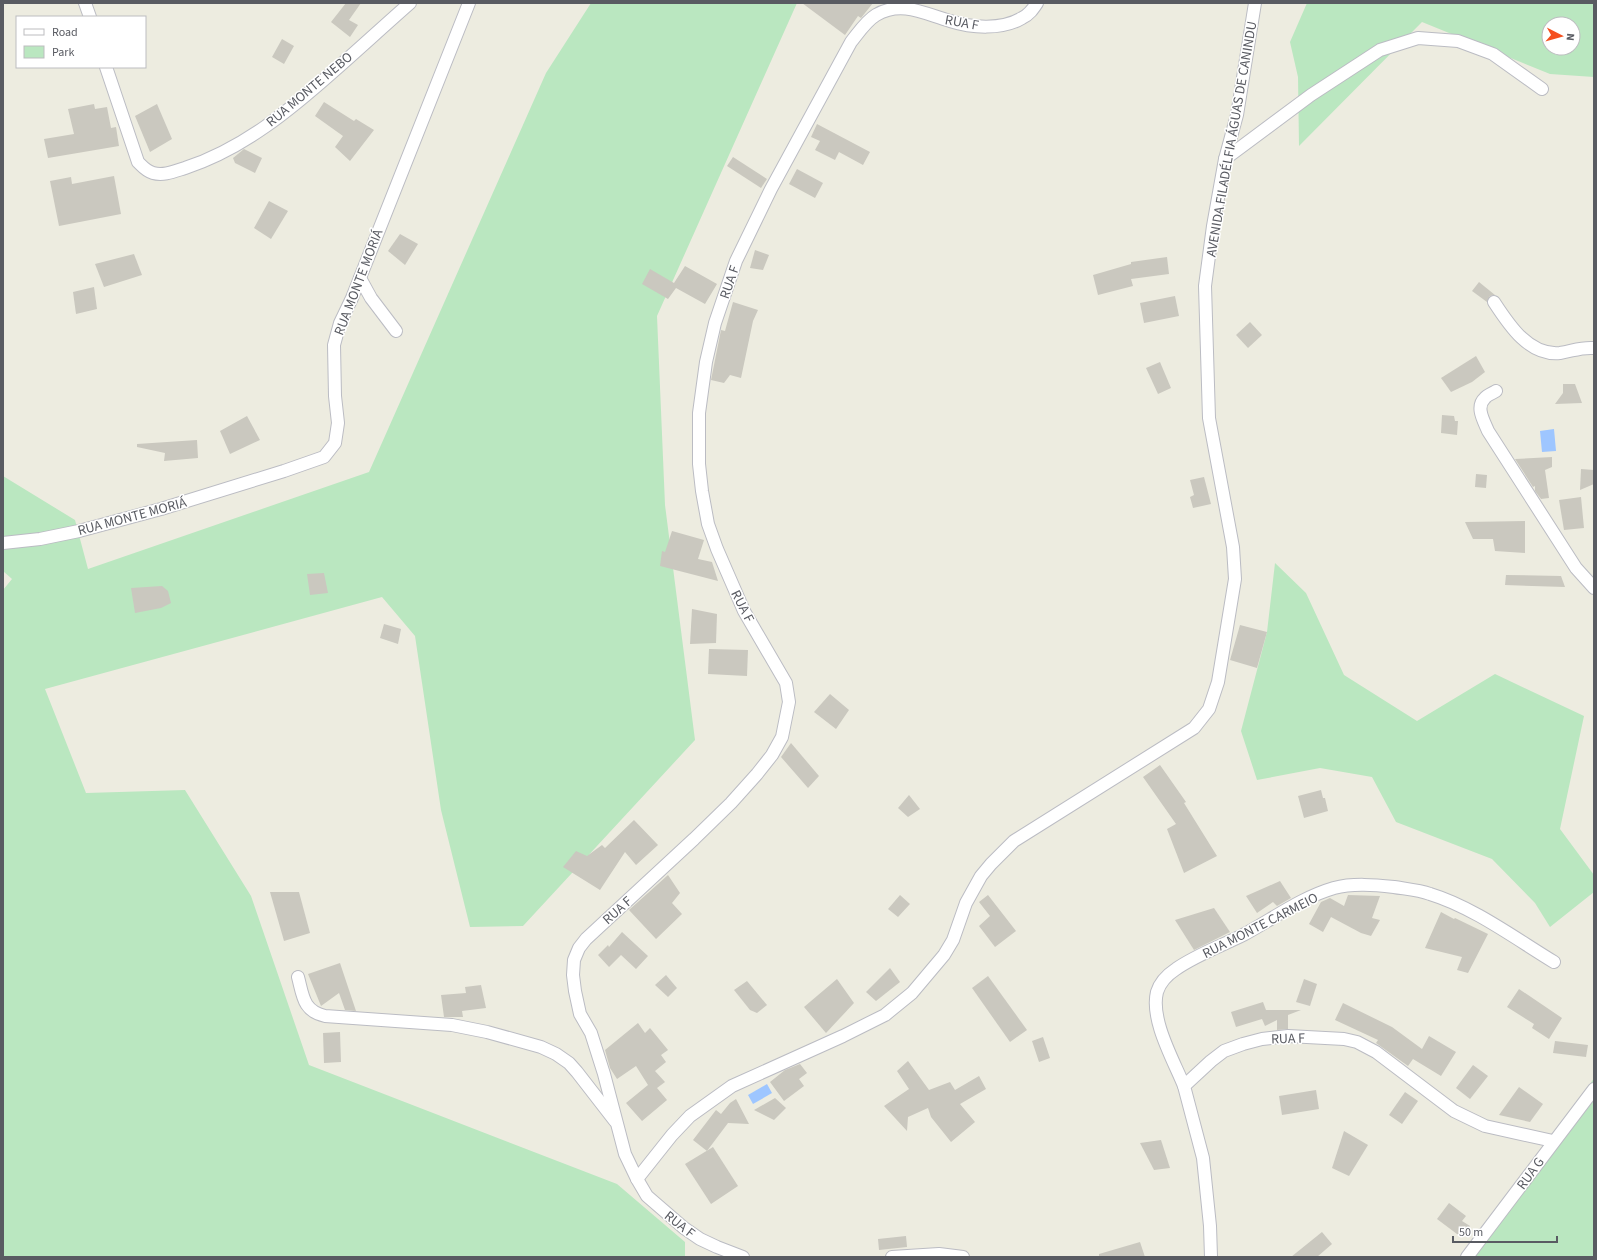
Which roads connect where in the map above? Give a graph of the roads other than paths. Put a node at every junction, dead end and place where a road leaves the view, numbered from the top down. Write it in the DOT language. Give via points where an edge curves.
graph roads {
  1 [pos="85,3"];
  2 [pos="410,3"];
  3 [pos="469,3"];
  4 [pos="1037,3"];
  5 [pos="1255,3"];
  6 [pos="90,16"];
  7 [pos="106,68"];
  8 [pos="1542,89"];
  9 [pos="1225,159"];
  10 [pos="360,278"];
  11 [pos="1494,302"];
  12 [pos="396,331"];
  13 [pos="1594,348"];
  14 [pos="1496,391"];
  15 [pos="3,544"];
  16 [pos="1594,588"];
  17 [pos="1554,962"];
  18 [pos="298,977"];
  19 [pos="1184,1086"];
  20 [pos="1594,1089"];
  21 [pos="619,1127"];
  22 [pos="1553,1141"];
  23 [pos="637,1179"];
  24 [pos="743,1257"];
  25 [pos="892,1257"];
  26 [pos="963,1257"];
  27 [pos="1211,1257"];
  28 [pos="1467,1257"];
  1 -- 6 [label="street"];
  2 -- 7 [label="street, RUA MONTE NEBO" via="294,106 272,122 208,161 168,173 153,173 138,162"];
  3 -- 10 [label="street, RUA MONTE MORIÁ"];
  4 -- 21 [label="street, RUA F" via="1023,18 1000,26 952,22 913,9 900,8 876,15 864,25 851,42 771,189 728,282 715,323 701,392 699,464 702,491 708,524 727,573 744,611 786,683 789,702 782,737 757,774 694,839 586,939 574,960 572,975 580,1014 590,1033"];
  5 -- 9 [label="street, AVENIDA FILADÉLFIA ÁGUAS DE CANINDU" via="1237,115"];
  8 -- 9 [label="street" via="1493,54 1458,42 1418,38 1380,50 1311,95"];
  9 -- 23 [label="street, AVENIDA FILADÉLFIA ÁGUAS DE CANINDU" via="1205,286 1209,418 1234,547 1235,579 1218,682 1209,709 1194,728 1014,841 991,864 973,890 953,940 944,955 912,993 885,1015 732,1086 690,1116"];
  10 -- 12 [label="street" via="370,298"];
  10 -- 15 [label="street, RUA MONTE MORIÁ" via="340,324 334,345 334,396 338,423 335,443 324,457 161,509 40,540"];
  11 -- 13 [label="street" via="1524,339 1543,352 1560,353 1582,347"];
  14 -- 16 [label="street" via="1485,397 1480,405 1488,431 1576,568"];
  17 -- 19 [label="street, RUA MONTE CARMEIO" via="1468,910 1430,894 1395,887 1360,885 1335,888 1293,904 1244,934 1175,969 1160,985 1156,994 1160,1028"];
  18 -- 21 [label="street" via="304,1000 315,1014 452,1025 541,1047 556,1054 577,1072"];
  19 -- 22 [label="street, RUA F" via="1224,1051 1243,1044 1288,1036 1344,1039 1357,1042 1376,1052 1454,1111 1466,1117 1485,1126"];
  19 -- 27 [label="street" via="1203,1158"];
  20 -- 22 [label="street, RUA G"];
  21 -- 23 [label="street, RUA F" via="625,1154"];
  22 -- 28 [label="street, RUA G"];
  23 -- 24 [label="street, RUA F" via="647,1196 684,1228 717,1248"];
  25 -- 26 [label="street" via="939,1254"];
}
